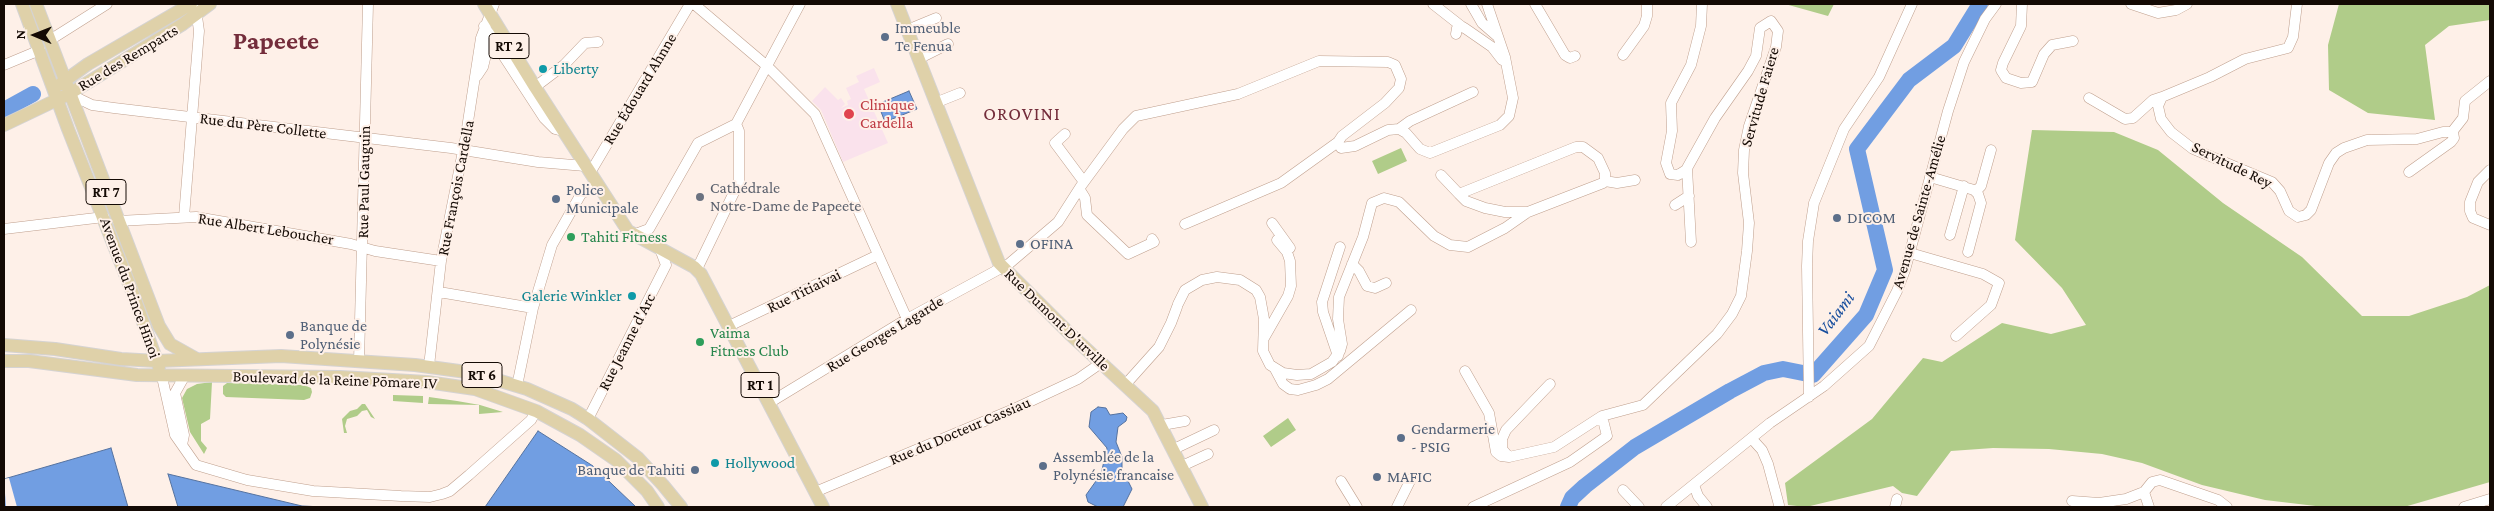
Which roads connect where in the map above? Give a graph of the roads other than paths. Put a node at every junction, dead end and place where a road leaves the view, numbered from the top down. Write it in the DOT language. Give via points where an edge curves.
graph roads {
  1 [pos="22,4"];
  2 [pos="36,4"];
  3 [pos="107,4"];
  4 [pos="210,4"];
  5 [pos="368,4"];
  6 [pos="692,4"];
  7 [pos="800,4"];
  8 [pos="897,4"];
  9 [pos="1433,4"];
  10 [pos="1471,4"];
  11 [pos="1487,4"];
  12 [pos="1535,4"];
  13 [pos="1646,4"];
  14 [pos="1702,4"];
  15 [pos="1912,4"];
  16 [pos="1996,4"];
  17 [pos="2022,4"];
  18 [pos="2131,4"];
  19 [pos="2188,4"];
  20 [pos="2297,4"];
  21 [pos="194,7"];
  22 [pos="489,7"];
  23 [pos="936,18"];
  24 [pos="488,30"];
  25 [pos="907,30"];
  26 [pos="1498,36"];
  27 [pos="50,40"];
  28 [pos="2073,41"];
  29 [pos="598,42"];
  30 [pos="948,44"];
  31 [pos="40,50"];
  32 [pos="1623,55"];
  33 [pos="1575,56"];
  34 [pos="918,59"];
  35 [pos="4,65"];
  36 [pos="767,66"];
  37 [pos="1508,72"];
  38 [pos="65,80"];
  39 [pos="2490,81"];
  40 [pos="535,87"];
  41 [pos="1472,92"];
  42 [pos="960,93"];
  43 [pos="61,94"];
  44 [pos="2089,98"];
  45 [pos="2162,98"];
  46 [pos="935,103"];
  47 [pos="192,117"];
  48 [pos="736,124"];
  49 [pos="4,125"];
  50 [pos="1399,129"];
  51 [pos="563,131"];
  52 [pos="2452,132"];
  53 [pos="1065,134"];
  54 [pos="365,138"];
  55 [pos="1338,142"];
  56 [pos="460,150"];
  57 [pos="1991,150"];
  58 [pos="1687,168"];
  59 [pos="588,170"];
  60 [pos="2490,170"];
  61 [pos="2409,172"];
  62 [pos="1442,175"];
  63 [pos="1930,177"];
  64 [pos="1635,180"];
  65 [pos="1605,181"];
  66 [pos="598,184"];
  67 [pos="1082,186"];
  68 [pos="1964,186"];
  69 [pos="1976,191"];
  70 [pos="1459,194"];
  71 [pos="1689,196"];
  72 [pos="1675,205"];
  73 [pos="1528,212"];
  74 [pos="104,217"];
  75 [pos="183,217"];
  76 [pos="118,221"];
  77 [pos="1272,223"];
  78 [pos="1185,224"];
  79 [pos="2490,226"];
  80 [pos="4,229"];
  81 [pos="633,236"];
  82 [pos="1950,236"];
  83 [pos="1152,239"];
  84 [pos="1277,240"];
  85 [pos="1691,242"];
  86 [pos="1340,246"];
  87 [pos="364,247"];
  88 [pos="1968,252"];
  89 [pos="1910,254"];
  90 [pos="878,255"];
  91 [pos="666,256"];
  92 [pos="442,261"];
  93 [pos="1290,261"];
  94 [pos="1352,264"];
  95 [pos="1002,266"];
  96 [pos="697,269"];
  97 [pos="1386,283"];
  98 [pos="439,292"];
  99 [pos="533,308"];
  100 [pos="1411,310"];
  101 [pos="906,318"];
  102 [pos="730,326"];
  103 [pos="1956,336"];
  104 [pos="1262,343"];
  105 [pos="4,345"];
  106 [pos="1338,356"];
  107 [pos="196,358"];
  108 [pos="4,361"];
  109 [pos="157,361"];
  110 [pos="359,361"];
  111 [pos="1101,363"];
  112 [pos="429,366"];
  113 [pos="1275,368"];
  114 [pos="1465,371"];
  115 [pos="162,377"];
  116 [pos="184,377"];
  117 [pos="1550,384"];
  118 [pos="1125,385"];
  119 [pos="517,386"];
  120 [pos="1809,397"];
  121 [pos="769,403"];
  122 [pos="536,411"];
  123 [pos="1602,416"];
  124 [pos="588,419"];
  125 [pos="1184,421"];
  126 [pos="1162,425"];
  127 [pos="1214,430"];
  128 [pos="1752,439"];
  129 [pos="182,445"];
  130 [pos="1174,450"];
  131 [pos="1208,454"];
  132 [pos="1509,457"];
  133 [pos="1182,466"];
  134 [pos="1411,479"];
  135 [pos="1341,480"];
  136 [pos="1694,485"];
  137 [pos="1623,490"];
  138 [pos="815,492"];
  139 [pos="2144,492"];
  140 [pos="2490,499"];
  141 [pos="2072,502"];
  142 [pos="1779,505"];
  143 [pos="658,507"];
  144 [pos="681,507"];
  145 [pos="822,507"];
  146 [pos="1202,507"];
  147 [pos="1357,507"];
  148 [pos="1396,507"];
  149 [pos="1473,507"];
  150 [pos="1639,507"];
  151 [pos="1666,507"];
  152 [pos="1707,507"];
  153 [pos="2149,507"];
  154 [pos="2227,507"];
  155 [pos="2464,507"];
  1 -- 31 [label="main road, Avenue du Prince Hīnoi / RT 7"];
  2 -- 27 [label="main road"];
  3 -- 27 [label="street"];
  4 -- 21 [label="main road, Rue des Remparts"];
  5 -- 54 [label="street, Rue Paul Gauguin"];
  6 -- 36 [label="street"];
  6 -- 59 [label="street, Rue Édouard Ahnne"];
  7 -- 36 [label="street"];
  8 -- 25 [label="main road, Rue Dumont D'urville"];
  9 -- 37 [label="street" via="1458,30 1498,52"];
  10 -- 26 [label="street" via="1482,22"];
  11 -- 26 [label="street"];
  12 -- 33 [label="street" via="1565,55"];
  13 -- 32 [label="street" via="1644,26"];
  14 -- 58 [label="street" via="1691,65 1671,103 1672,131 1667,169 1670,174 1678,175"];
  15 -- 120 [label="street" via="1879,78 1844,129 1814,203 1807,266"];
  16 -- 63 [label="street, Avenue de Sainte-Amélie" via="1964,62"];
  17 -- 28 [label="street" via="2021,26 2002,63 2001,70 2006,78 2021,83 2032,82 2044,54 2052,45"];
  18 -- 19 [label="street" via="2158,14"];
  20 -- 45 [label="street" via="2293,37 2288,48 2245,59"];
  21 -- 38 [label="main road, Rue des Remparts" via="119,45"];
  21 -- 43 [label="main road, Rue des Remparts"];
  21 -- 47 [label="street" via="199,31"];
  22 -- 24 [label="street, Rue François Cardella"];
  22 -- 40 [label="main road, RT 2"];
  23 -- 25 [label="street"];
  24 -- 51 [label="street" via="544,118 555,130"];
  24 -- 56 [label="street, Rue François Cardella" via="476,66 477,77"];
  25 -- 34 [label="main road, Rue Dumont D'urville"];
  26 -- 37 [label="street"];
  27 -- 38 [label="main road"];
  29 -- 40 [label="street" via="585,43 564,65"];
  30 -- 34 [label="street"];
  31 -- 35 [label="street"];
  31 -- 43 [label="main road, Avenue du Prince Hīnoi / RT 7"];
  34 -- 46 [label="main road, Rue Dumont D'urville"];
  36 -- 48 [label="street"];
  36 -- 90 [label="street" via="814,114"];
  37 -- 50 [label="street" via="1512,108 1500,125 1430,153 1420,149"];
  38 -- 43 [label="main road, Rue des Remparts"];
  39 -- 52 [label="street" via="2465,101 2463,118"];
  40 -- 51 [label="main road, RT 2"];
  41 -- 50 [label="street"];
  42 -- 46 [label="street"];
  43 -- 47 [label="street, Rue du Père Collette" via="92,105"];
  43 -- 49 [label="main road, Rue des Remparts"];
  43 -- 74 [label="main road, Avenue du Prince Hīnoi / RT 7"];
  43 -- 76 [label="main road, Avenue du Prince Hīnoi / RT 7"];
  44 -- 45 [label="street" via="2125,119 2133,118 2152,100"];
  45 -- 52 [label="street, Servitude Rey" via="2158,113 2171,132 2205,155 2272,182 2289,211 2298,217 2306,216 2311,210 2329,163 2344,148 2367,140 2417,138"];
  46 -- 95 [label="main road, Rue Dumont D'urville"];
  47 -- 54 [label="street, Rue du Père Collette"];
  47 -- 75 [label="street"];
  48 -- 81 [label="street" via="698,143 654,222 649,229"];
  48 -- 96 [label="street" via="739,182"];
  50 -- 55 [label="street" via="1388,130 1348,149 1341,148"];
  51 -- 59 [label="main road, RT 2"];
  52 -- 61 [label="street" via="2454,138 2451,142"];
  53 -- 67 [label="street" via="1055,143"];
  54 -- 56 [label="street, Rue du Père Collette"];
  54 -- 87 [label="street, Rue Paul Gauguin"];
  55 -- 67 [label="street, Rue Georges Lagarde" via="1400,88 1401,79 1395,65 1388,62 1319,61 1238,94 1136,116"];
  55 -- 78 [label="street" via="1281,183"];
  56 -- 59 [label="street, Rue du Père Collette"];
  56 -- 92 [label="street, Rue François Cardella"];
  57 -- 69 [label="street"];
  58 -- 71 [label="street"];
  58 -- 123 [label="street, Servitude Faiere" via="1756,56 1760,28 1771,21 1778,31 1776,47 1744,150 1743,173 1749,223 1741,296 1718,334 1643,405"];
  59 -- 66 [label="main road, RT 2"];
  60 -- 79 [label="street" via="2478,182 2470,211 2473,218"];
  62 -- 70 [label="street"];
  63 -- 68 [label="street"];
  63 -- 89 [label="street, Avenue de Sainte-Amélie"];
  64 -- 65 [label="street"];
  65 -- 70 [label="street" via="1598,158 1584,147 1576,146"];
  65 -- 73 [label="street"];
  66 -- 81 [label="main road, RT 2"];
  66 -- 99 [label="street" via="581,194 552,245"];
  67 -- 83 [label="street" via="1087,215 1128,254 1154,242"];
  67 -- 95 [label="street, Rue Georges Lagarde" via="1058,222"];
  68 -- 69 [label="street"];
  68 -- 82 [label="street"];
  69 -- 88 [label="street" via="1981,203"];
  70 -- 73 [label="street" via="1466,201 1485,208"];
  71 -- 72 [label="street"];
  71 -- 85 [label="street"];
  73 -- 94 [label="street" via="1476,244 1459,247 1434,236 1399,202 1384,198 1372,203"];
  74 -- 80 [label="street"];
  74 -- 109 [label="main road, Avenue du Prince Hīnoi / RT 7"];
  75 -- 76 [label="street, Rue Albert Leboucher"];
  75 -- 87 [label="street, Rue Albert Leboucher" via="274,229"];
  76 -- 107 [label="main road, Avenue du Prince Hīnoi / RT 7" via="163,335 176,348"];
  77 -- 93 [label="street" via="1290,247"];
  81 -- 91 [label="main road"];
  84 -- 93 [label="street"];
  86 -- 106 [label="street" via="1322,302"];
  87 -- 92 [label="street, Rue Albert Leboucher"];
  87 -- 110 [label="street, Rue Paul Gauguin"];
  89 -- 103 [label="street" via="1983,274 1999,284 1991,305"];
  89 -- 120 [label="street, Avenue de Sainte-Amélie" via="1897,291 1869,346"];
  90 -- 101 [label="street"];
  90 -- 102 [label="street, Rue Titiaivai"];
  91 -- 96 [label="main road, RT 1"];
  91 -- 124 [label="street, Rue Jeanne d'Arc"];
  92 -- 98 [label="street, Rue François Cardella"];
  93 -- 104 [label="street" via="1288,296"];
  94 -- 97 [label="street" via="1367,286 1375,288"];
  94 -- 106 [label="street" via="1339,297 1342,344"];
  95 -- 101 [label="street, Rue Georges Lagarde"];
  95 -- 111 [label="main road, Rue Dumont D'urville"];
  96 -- 102 [label="main road, RT 1"];
  98 -- 99 [label="street"];
  98 -- 112 [label="street, Rue François Cardella"];
  99 -- 119 [label="street"];
  100 -- 113 [label="street" via="1316,386 1290,389 1283,384"];
  101 -- 121 [label="street, Rue Georges Lagarde"];
  102 -- 121 [label="main road, RT 1"];
  104 -- 113 [label="street" via="1266,358"];
  104 -- 118 [label="street" via="1264,324 1256,290 1240,280 1217,276 1202,280 1185,290 1159,347"];
  105 -- 109 [label="main road, Boulevard de la Reine Pōmare IV / RT 6"];
  106 -- 113 [label="street" via="1324,368 1305,375 1283,373"];
  107 -- 109 [label="main road, Boulevard de la Reine Pōmare IV / RT 6"];
  107 -- 110 [label="main road, Boulevard de la Reine Pōmare IV / RT 6" via="281,356"];
  108 -- 115 [label="main road, Boulevard de la Reine Pōmare IV / RT 6" via="29,361"];
  109 -- 115 [label="main road, Avenue du Prince Hīnoi"];
  110 -- 112 [label="main road, RT 6"];
  111 -- 118 [label="main road, Rue Dumont D'urville"];
  111 -- 138 [label="street, Rue du Docteur Cassiau" via="1078,379 1016,408"];
  112 -- 119 [label="main road, RT 6" via="474,373"];
  114 -- 132 [label="street" via="1490,413 1496,452"];
  115 -- 116 [label="main road, Boulevard de la Reine Pōmare IV / RT 6"];
  115 -- 129 [label="street" via="175,435"];
  116 -- 122 [label="main road, Boulevard de la Reine Pōmare IV / RT 6" via="340,377 426,382 475,389"];
  116 -- 129 [label="street" via="175,393 184,435"];
  117 -- 132 [label="street" via="1506,430 1502,449"];
  118 -- 126 [label="main road, Rue Dumont D'urville" via="1153,411"];
  119 -- 124 [label="main road, RT 6"];
  120 -- 128 [label="street, Avenue de Sainte-Amélie"];
  121 -- 138 [label="main road, RT 1"];
  122 -- 129 [label="street" via="531,420 469,476 450,491 436,496 278,487 204,469 191,459"];
  122 -- 143 [label="main road, Boulevard de la Reine Pōmare IV / RT 6" via="580,435 616,460"];
  123 -- 132 [label="street" via="1554,447"];
  123 -- 149 [label="street" via="1607,436 1570,462"];
  124 -- 144 [label="main road, RT 6" via="638,458"];
  125 -- 126 [label="street"];
  126 -- 130 [label="main road, Rue Dumont D'urville"];
  127 -- 130 [label="street"];
  128 -- 136 [label="street, Avenue de Sainte-Amélie"];
  128 -- 142 [label="street" via="1768,464"];
  130 -- 133 [label="main road, Rue Dumont D'urville"];
  131 -- 133 [label="street"];
  133 -- 146 [label="main road, Rue Dumont D'urville"];
  134 -- 148 [label="street"];
  135 -- 147 [label="street"];
  136 -- 151 [label="street, Avenue de Sainte-Amélie"];
  136 -- 152 [label="street"];
  137 -- 150 [label="street"];
  138 -- 145 [label="main road, RT 1"];
  139 -- 141 [label="street" via="2114,502"];
  139 -- 153 [label="street"];
  139 -- 154 [label="street" via="2152,482 2160,480 2218,500"];
  140 -- 155 [label="street"];
}
